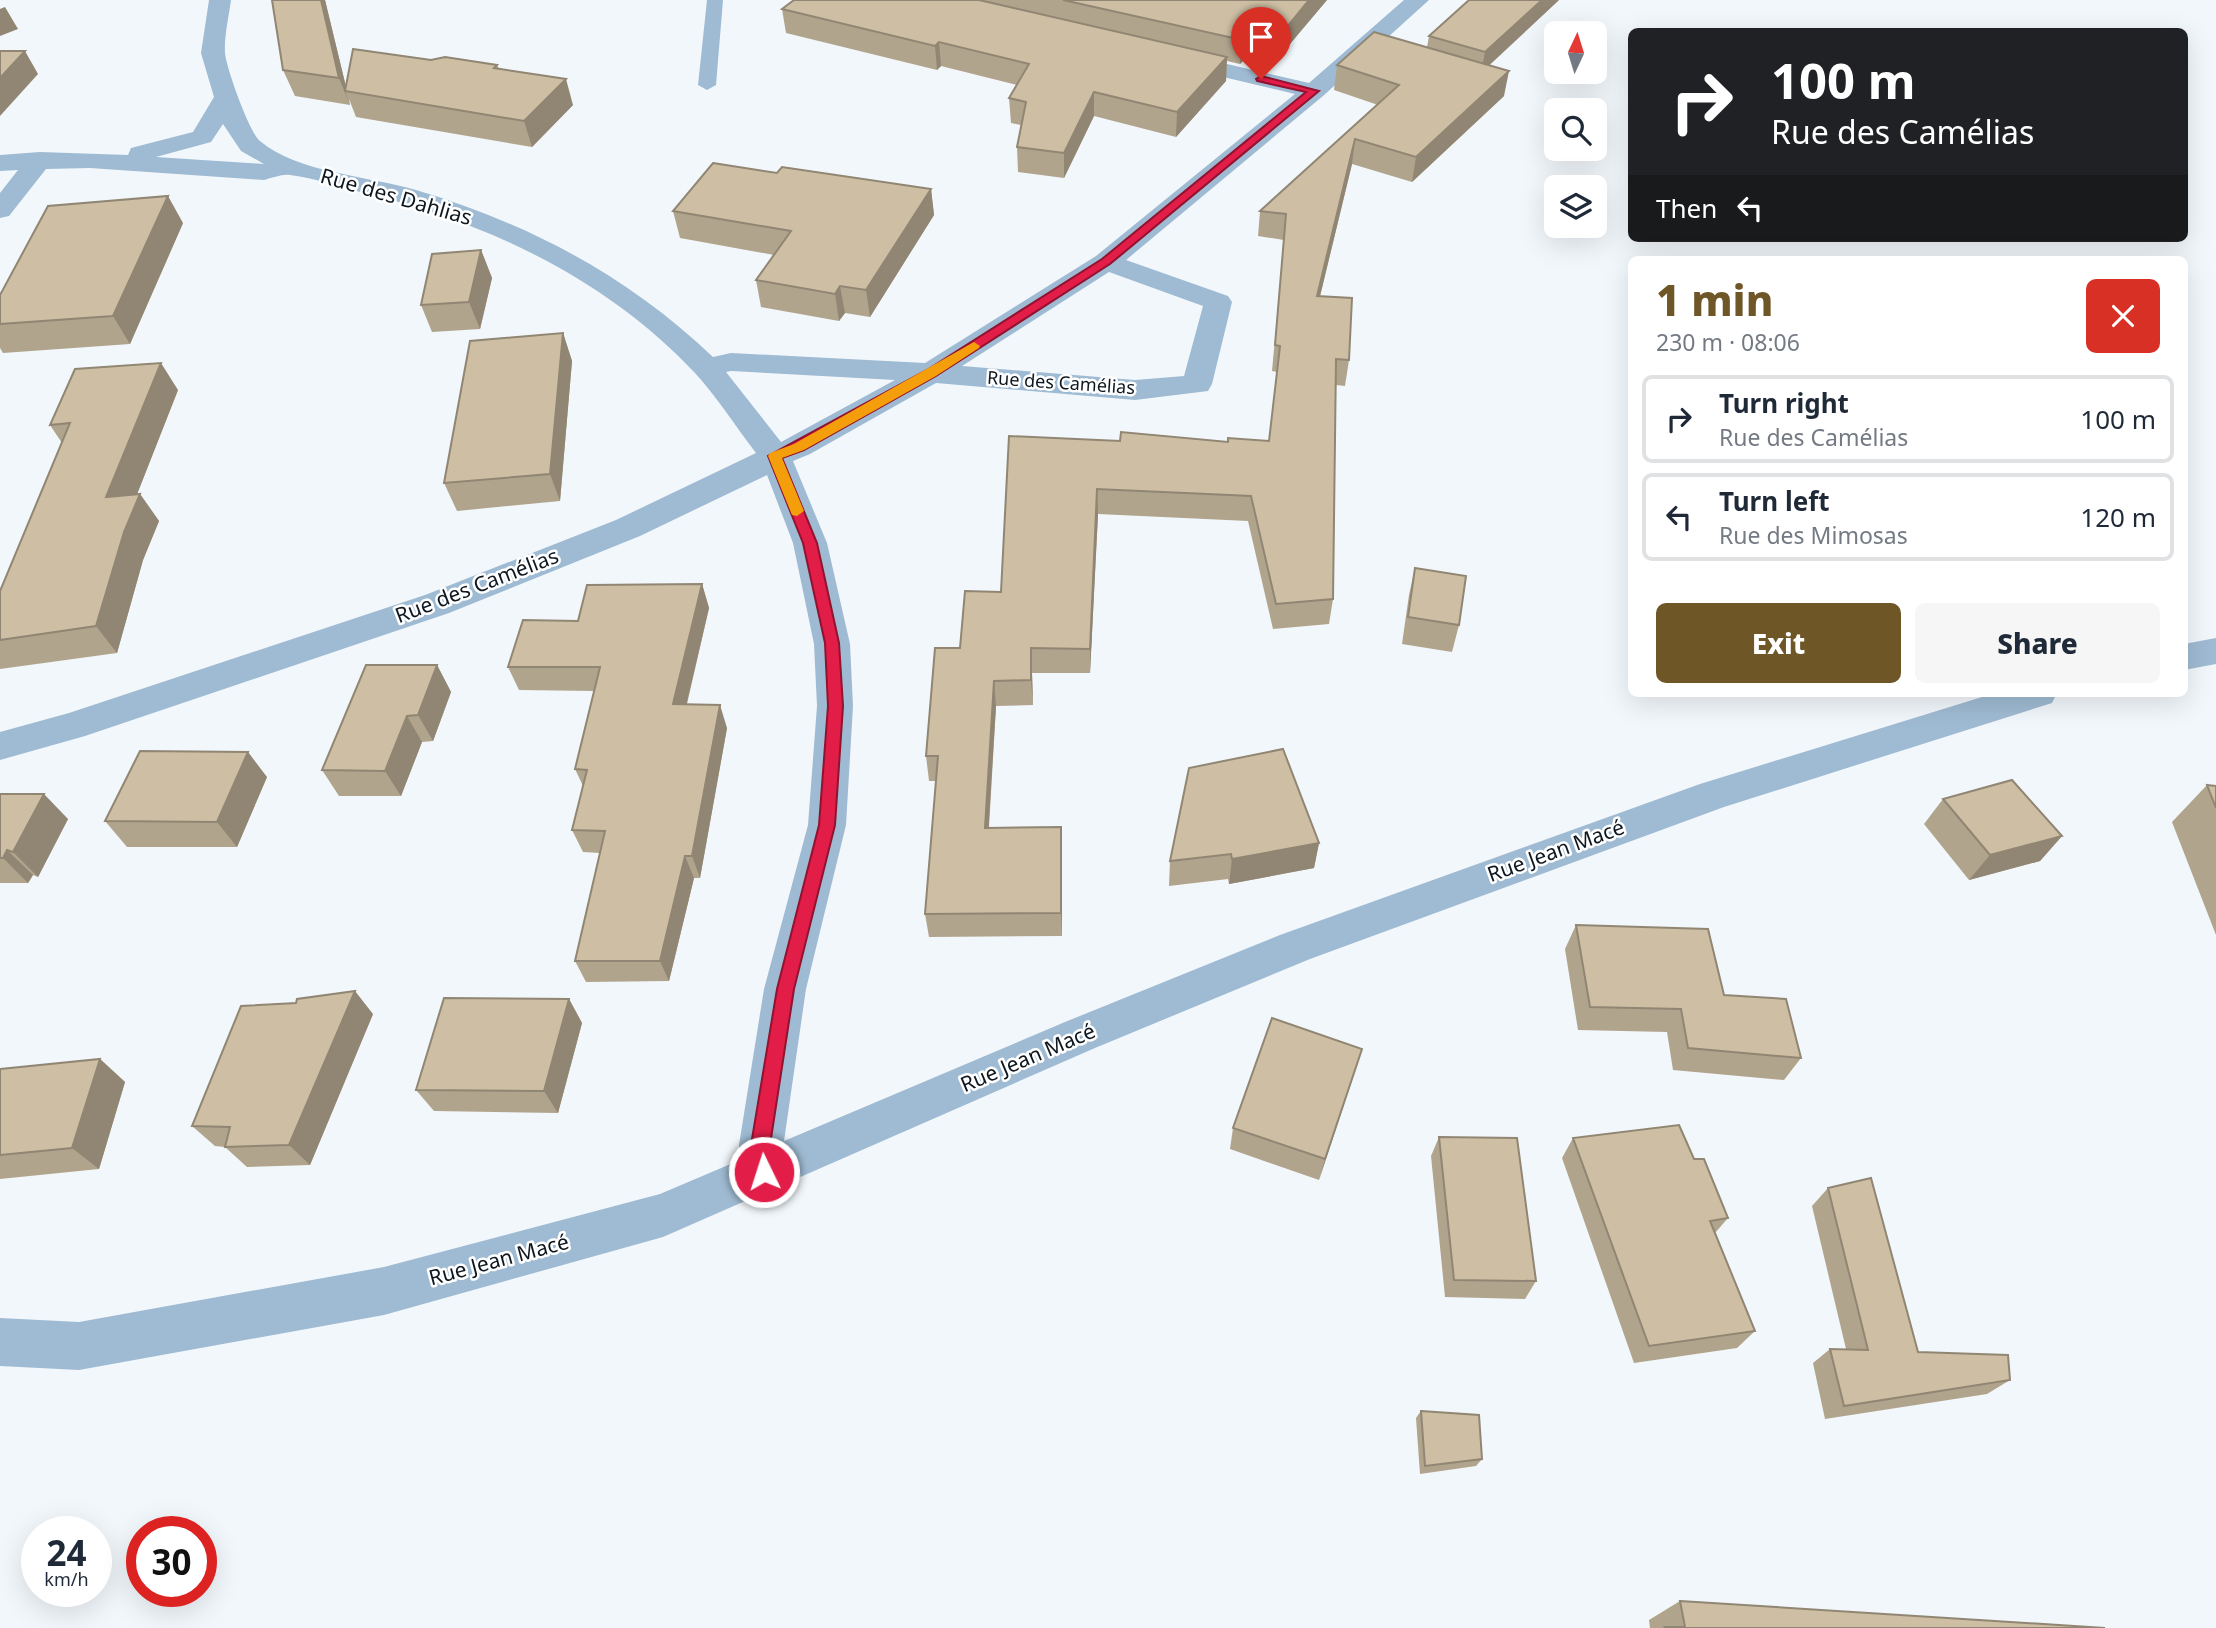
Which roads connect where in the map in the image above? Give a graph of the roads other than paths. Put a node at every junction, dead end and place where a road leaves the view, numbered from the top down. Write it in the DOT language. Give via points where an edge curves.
graph roads {
  1 [pos="220,0"];
  2 [pos="715,0"];
  3 [pos="1418,0"];
  4 [pos="1150,54"];
  5 [pos="708,85"];
  6 [pos="1314,91"];
  7 [pos="226,97"];
  8 [pos="250,146"];
  9 [pos="40,160"];
  10 [pos="90,160"];
  11 [pos="0,163"];
  12 [pos="288,167"];
  13 [pos="208,168"];
  14 [pos="0,210"];
  15 [pos="1106,262"];
  16 [pos="706,368"];
  17 [pos="931,373"];
  18 [pos="775,456"];
  19 [pos="2216,651"];
  20 [pos="2188,656"];
  21 [pos="2026,697"];
  22 [pos="0,746"];
  23 [pos="764,1172"];
  24 [pos="0,1342"];
  1 -- 7 [label="street" via="213,53"];
  2 -- 5 [label="lane"];
  3 -- 6 [label="street, Rue des Camélias"];
  4 -- 6 [label="street"];
  6 -- 15 [label="street, Rue des Camélias"];
  7 -- 8 [label="street" via="236,126"];
  7 -- 10 [label="street, Rue des Dahlias" via="202,137 155,152"];
  8 -- 12 [label="street, Rue des Dahlias"];
  8 -- 13 [label="street"];
  9 -- 10 [label="street, Rue des Dahlias"];
  9 -- 11 [label="street, Rue des Dahlias"];
  9 -- 14 [label="street"];
  10 -- 13 [label="street, Rue des Dahlias"];
  12 -- 13 [label="street, Rue des Dahlias" via="264,173"];
  12 -- 16 [label="street, Rue des Dahlias" via="464,213 555,254 631,302"];
  15 -- 17 [label="street, Rue des Camélias"];
  15 -- 17 [label="street, Rue des Camélias" via="1218,302 1197,384 1135,390"];
  16 -- 17 [label="street, Rue des Camélias" via="731,362"];
  16 -- 18 [label="street, Rue des Dahlias"];
  17 -- 18 [label="street, Rue des Camélias"];
  18 -- 22 [label="street, Rue des Camélias" via="628,528 437,604"];
  18 -- 23 [label="street, Rue des Dahlias" via="810,543 832,643 835,706 827,825 785,989 761,1145"];
  19 -- 20 [label="street"];
  21 -- 23 [label="street, Rue Jean Macé" via="1713,795 1308,942"];
  23 -- 24 [label="street, Rue Jean Macé" via="663,1215 384,1292 79,1346"];
}
